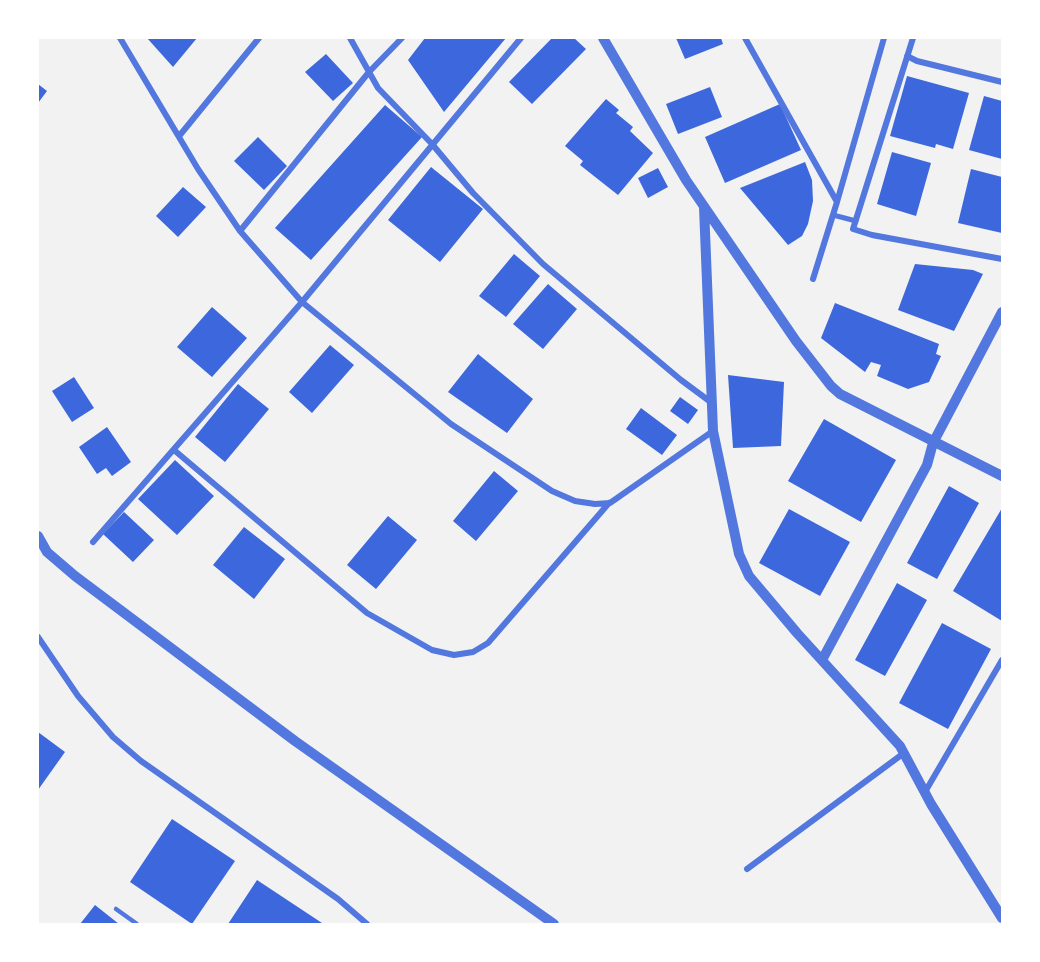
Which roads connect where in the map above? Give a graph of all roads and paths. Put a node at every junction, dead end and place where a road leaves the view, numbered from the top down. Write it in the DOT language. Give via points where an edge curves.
graph roads {
  1 [pos="120,38"];
  2 [pos="259,38"];
  3 [pos="350,38"];
  4 [pos="402,38"];
  5 [pos="521,38"];
  6 [pos="603,38"];
  7 [pos="745,38"];
  8 [pos="884,38"];
  9 [pos="913,38"];
  10 [pos="907,56"];
  11 [pos="369,72"];
  12 [pos="1002,82"];
  13 [pos="180,135"];
  14 [pos="432,144"];
  15 [pos="837,202"];
  16 [pos="704,207"];
  17 [pos="833,215"];
  18 [pos="856,221"];
  19 [pos="240,231"];
  20 [pos="1002,259"];
  21 [pos="813,279"];
  22 [pos="302,302"];
  23 [pos="1002,312"];
  24 [pos="712,403"];
  25 [pos="713,430"];
  26 [pos="933,443"];
  27 [pos="174,450"];
  28 [pos="1002,476"];
  29 [pos="610,503"];
  30 [pos="38,536"];
  31 [pos="93,542"];
  32 [pos="38,637"];
  33 [pos="822,660"];
  34 [pos="1002,660"];
  35 [pos="904,753"];
  36 [pos="925,792"];
  37 [pos="747,869"];
  38 [pos="116,909"];
  39 [pos="1002,916"];
  40 [pos="137,924"];
  41 [pos="367,924"];
  42 [pos="554,924"];
  1 -- 13 [label="street"];
  2 -- 13 [label="street"];
  3 -- 11 [label="street"];
  4 -- 11 [label="street"];
  5 -- 14 [label="street"];
  6 -- 16 [label="street"];
  7 -- 15 [label="street"];
  8 -- 15 [label="street"];
  9 -- 10 [label="street"];
  10 -- 12 [label="street" via="917,62"];
  10 -- 18 [label="street"];
  11 -- 14 [label="street" via="391,104"];
  11 -- 19 [label="street"];
  13 -- 19 [label="street"];
  14 -- 22 [label="street"];
  14 -- 24 [label="street" via="473,193 543,264"];
  15 -- 17 [label="street"];
  16 -- 24 [label="street"];
  16 -- 26 [label="street" via="831,386"];
  17 -- 18 [label="street"];
  17 -- 21 [label="street"];
  18 -- 20 [label="street" via="853,229 872,235"];
  19 -- 22 [label="street"];
  22 -- 27 [label="street"];
  22 -- 29 [label="street" via="451,424 552,491 576,501"];
  23 -- 26 [label="street"];
  24 -- 25 [label="street"];
  25 -- 29 [label="street"];
  25 -- 33 [label="street" via="733,534 749,576"];
  26 -- 28 [label="street"];
  26 -- 33 [label="street" via="927,465"];
  27 -- 29 [label="street" via="367,613 432,650 454,655 473,652 488,643"];
  27 -- 31 [label="street"];
  30 -- 42 [label="street" via="47,552 75,576 295,741"];
  32 -- 41 [label="street" via="78,696 120,743 205,808 338,899"];
  33 -- 35 [label="street"];
  34 -- 36 [label="street"];
  35 -- 36 [label="street"];
  35 -- 37 [label="street"];
  36 -- 39 [label="street"];
  38 -- 40 [label="lane"];
}
